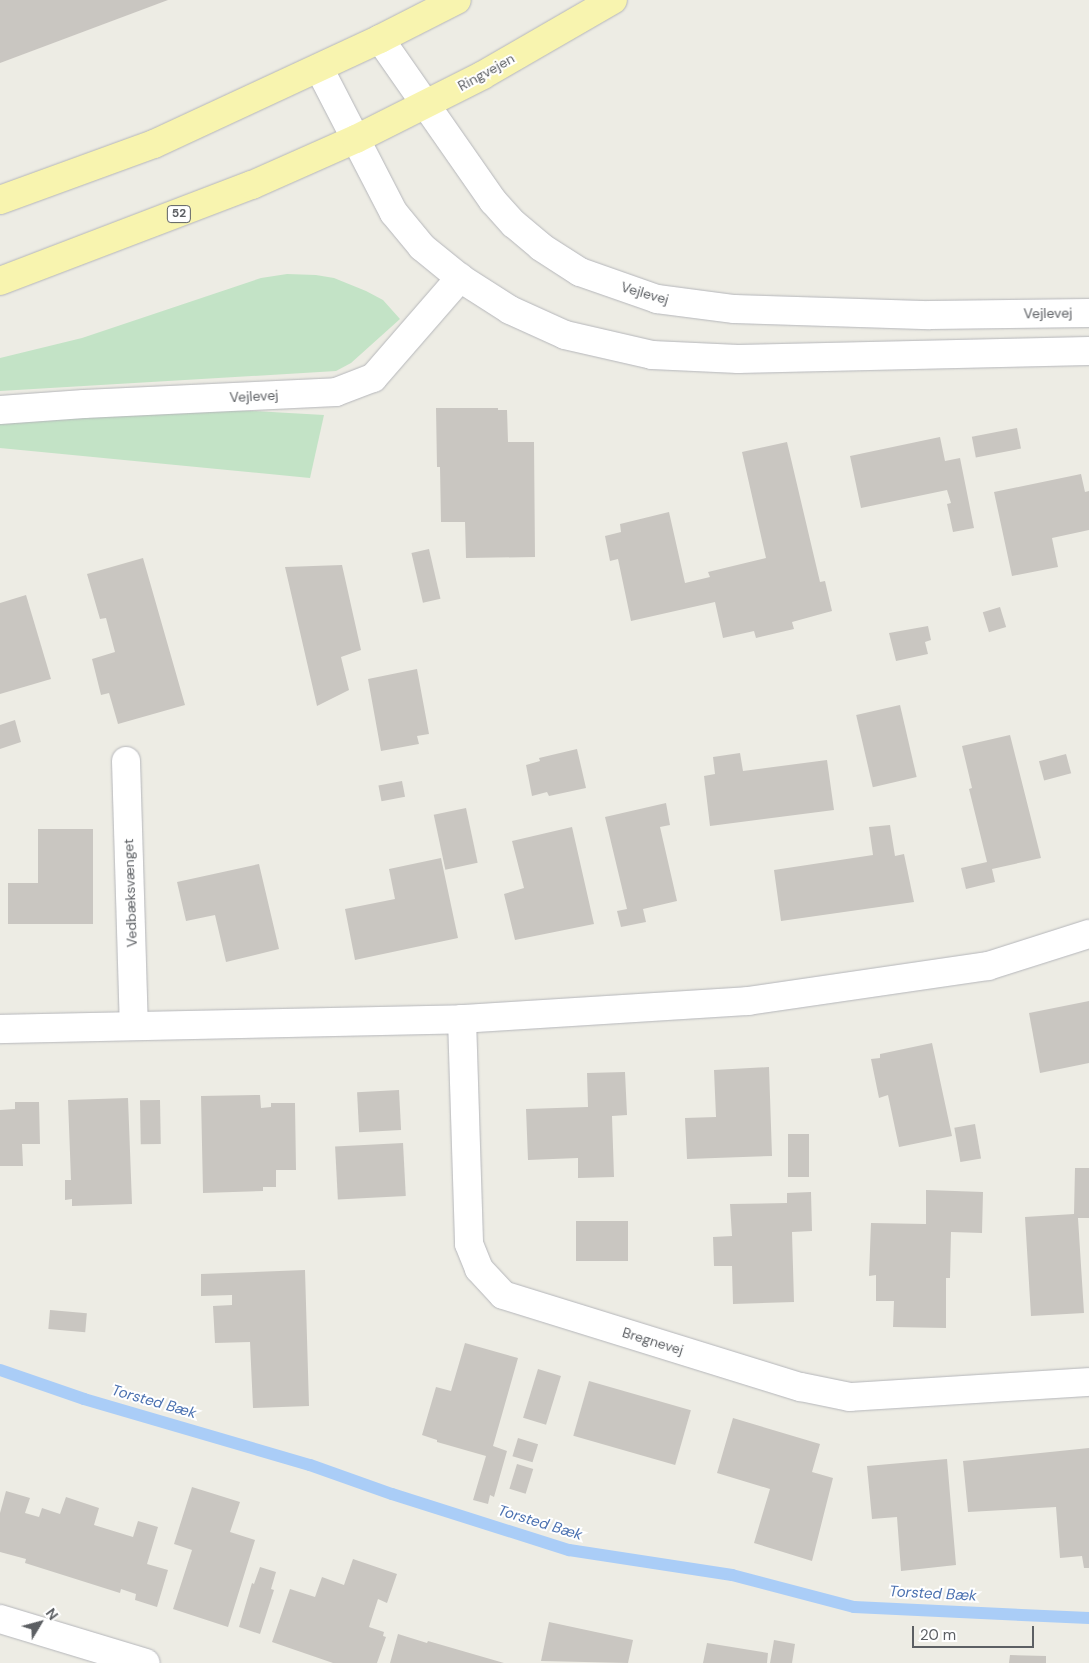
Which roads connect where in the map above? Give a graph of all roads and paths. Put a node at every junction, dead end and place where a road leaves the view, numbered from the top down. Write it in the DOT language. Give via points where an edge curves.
graph roads {
  1 [pos="457,0"];
  2 [pos="613,0"];
  3 [pos="380,40"];
  4 [pos="319,68"];
  5 [pos="425,105"];
  6 [pos="356,139"];
  7 [pos="0,200"];
  8 [pos="460,278"];
  9 [pos="0,280"];
  10 [pos="1089,313"];
  11 [pos="1089,351"];
  12 [pos="0,410"];
  13 [pos="126,761"];
  14 [pos="1089,934"];
  15 [pos="462,1019"];
  16 [pos="134,1024"];
  17 [pos="0,1029"];
  18 [pos="1089,1382"];
  19 [pos="0,1619"];
  20 [pos="146,1663"];
  1 -- 3 [label="main road"];
  2 -- 5 [label="main road, Ringvejen / 52"];
  3 -- 4 [label="main road"];
  3 -- 5 [label="street, Vejlevej"];
  4 -- 6 [label="street"];
  4 -- 7 [label="main road" via="154,144"];
  5 -- 6 [label="main road, Ringvejen / 52"];
  5 -- 10 [label="street, Vejlevej" via="493,201 520,230 580,272 657,299 734,309 783,311"];
  6 -- 8 [label="street" via="394,213 422,247"];
  6 -- 9 [label="main road, 52" via="243,188"];
  8 -- 11 [label="street" via="510,310 565,335 652,356 738,358"];
  8 -- 12 [label="street, Vejlevej" via="373,378 336,392"];
  13 -- 16 [label="street, Vedbæksvænget"];
  14 -- 15 [label="street" via="988,966 748,1001"];
  15 -- 16 [label="street"];
  15 -- 18 [label="street, Bregnevej" via="469,1244 479,1268 502,1295 801,1387 850,1397"];
  16 -- 17 [label="street"];
  19 -- 20 [label="street"];
}
